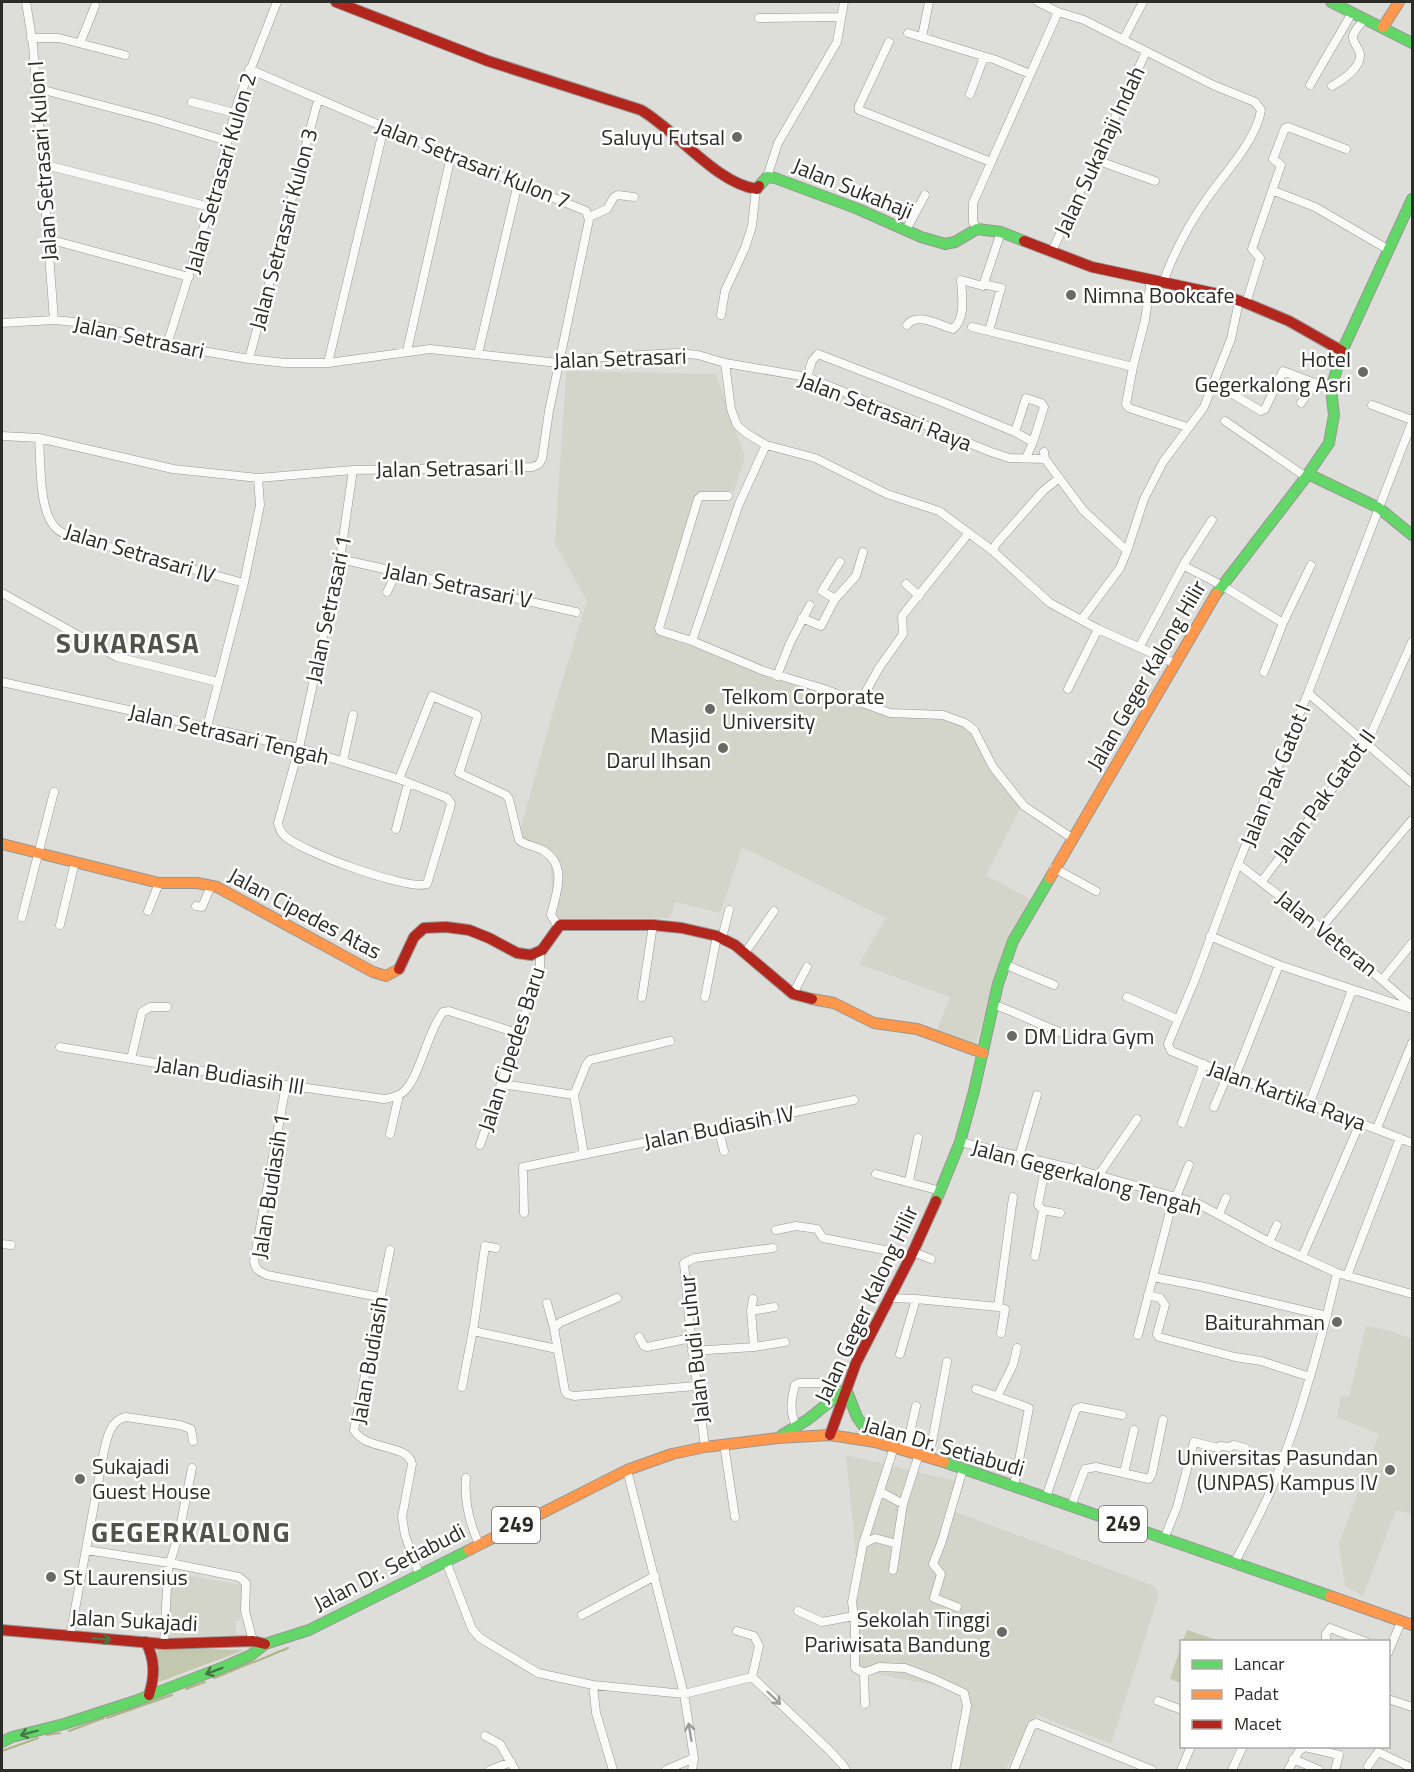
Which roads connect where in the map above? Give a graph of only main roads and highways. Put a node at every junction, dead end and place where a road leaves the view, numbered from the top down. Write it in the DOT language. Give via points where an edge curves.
graph roads {
  1 [pos="336,2"];
  2 [pos="1331,2"];
  3 [pos="1399,2"];
  4 [pos="1383,27"];
  5 [pos="1413,43"];
  6 [pos="1413,199"];
  7 [pos="1342,351"];
  8 [pos="1307,475"];
  9 [pos="1413,536"];
  10 [pos="2,844"];
  11 [pos="983,1053"];
  12 [pos="843,1391"];
  13 [pos="830,1435"];
  14 [pos="778,1438"];
  15 [pos="875,1442"];
  16 [pos="1413,1625"];
  17 [pos="2,1630"];
  18 [pos="146,1642"];
  19 [pos="228,1642"];
  20 [pos="265,1644"];
  21 [pos="235,1662"];
  22 [pos="149,1695"];
  23 [pos="2,1743"];
  1 -- 7 [label="main road, Jalan Sukahaji" via="488,61 641,110 717,171 749,189 756,189 767,177 775,178 945,244 977,229 1001,232 1092,267 1243,302 1289,321"];
  2 -- 4 [label="main road"];
  3 -- 4 [label="main road"];
  4 -- 5 [label="main road"];
  6 -- 7 [label="main road, Jalan Geger Kalong Hilir"];
  7 -- 8 [label="main road, Jalan Geger Kalong Hilir" via="1330,389 1332,436"];
  8 -- 9 [label="main road" via="1379,508"];
  8 -- 11 [label="main road, Jalan Geger Kalong Hilir" via="1221,585 1013,940"];
  10 -- 11 [label="main road, Jalan Cipedes Atas" via="159,883 217,887 386,976 396,972 416,934 426,928 466,929 532,955 540,953 558,926 682,928 719,937 745,953 793,994 834,1003 874,1023 917,1029"];
  11 -- 12 [label="main road, Jalan Geger Kalong Hilir" via="960,1142 941,1191"];
  12 -- 13 [label="main road, Jalan Geger Kalong Hilir"];
  12 -- 14 [label="main road"];
  12 -- 15 [label="main road" via="859,1423"];
  13 -- 14 [label="main road, Jalan Dr. Setiabudi / 249"];
  13 -- 15 [label="main road, Jalan Dr. Setiabudi / 249"];
  14 -- 20 [label="main road, Jalan Dr. Setiabudi / 249" via="705,1447 627,1470 303,1633"];
  15 -- 16 [label="main road, Jalan Dr. Setiabudi / 249" via="1014,1486"];
  17 -- 18 [label="main road, Jalan Sukajadi, one-way"];
  18 -- 19 [label="main road, Jalan Sukajadi"];
  18 -- 22 [label="main road" via="155,1669"];
  19 -- 20 [label="main road, Jalan Sukajadi"];
  19 -- 21 [label="main road"];
  20 -- 21 [label="main road, Jalan Dr. Setiabudi / 249"];
  21 -- 22 [label="main road, Jalan Dr. Setiabudi / 249, one-way"];
  22 -- 23 [label="main road, Jalan Dr. Setiabudi / 249, one-way"];
}
